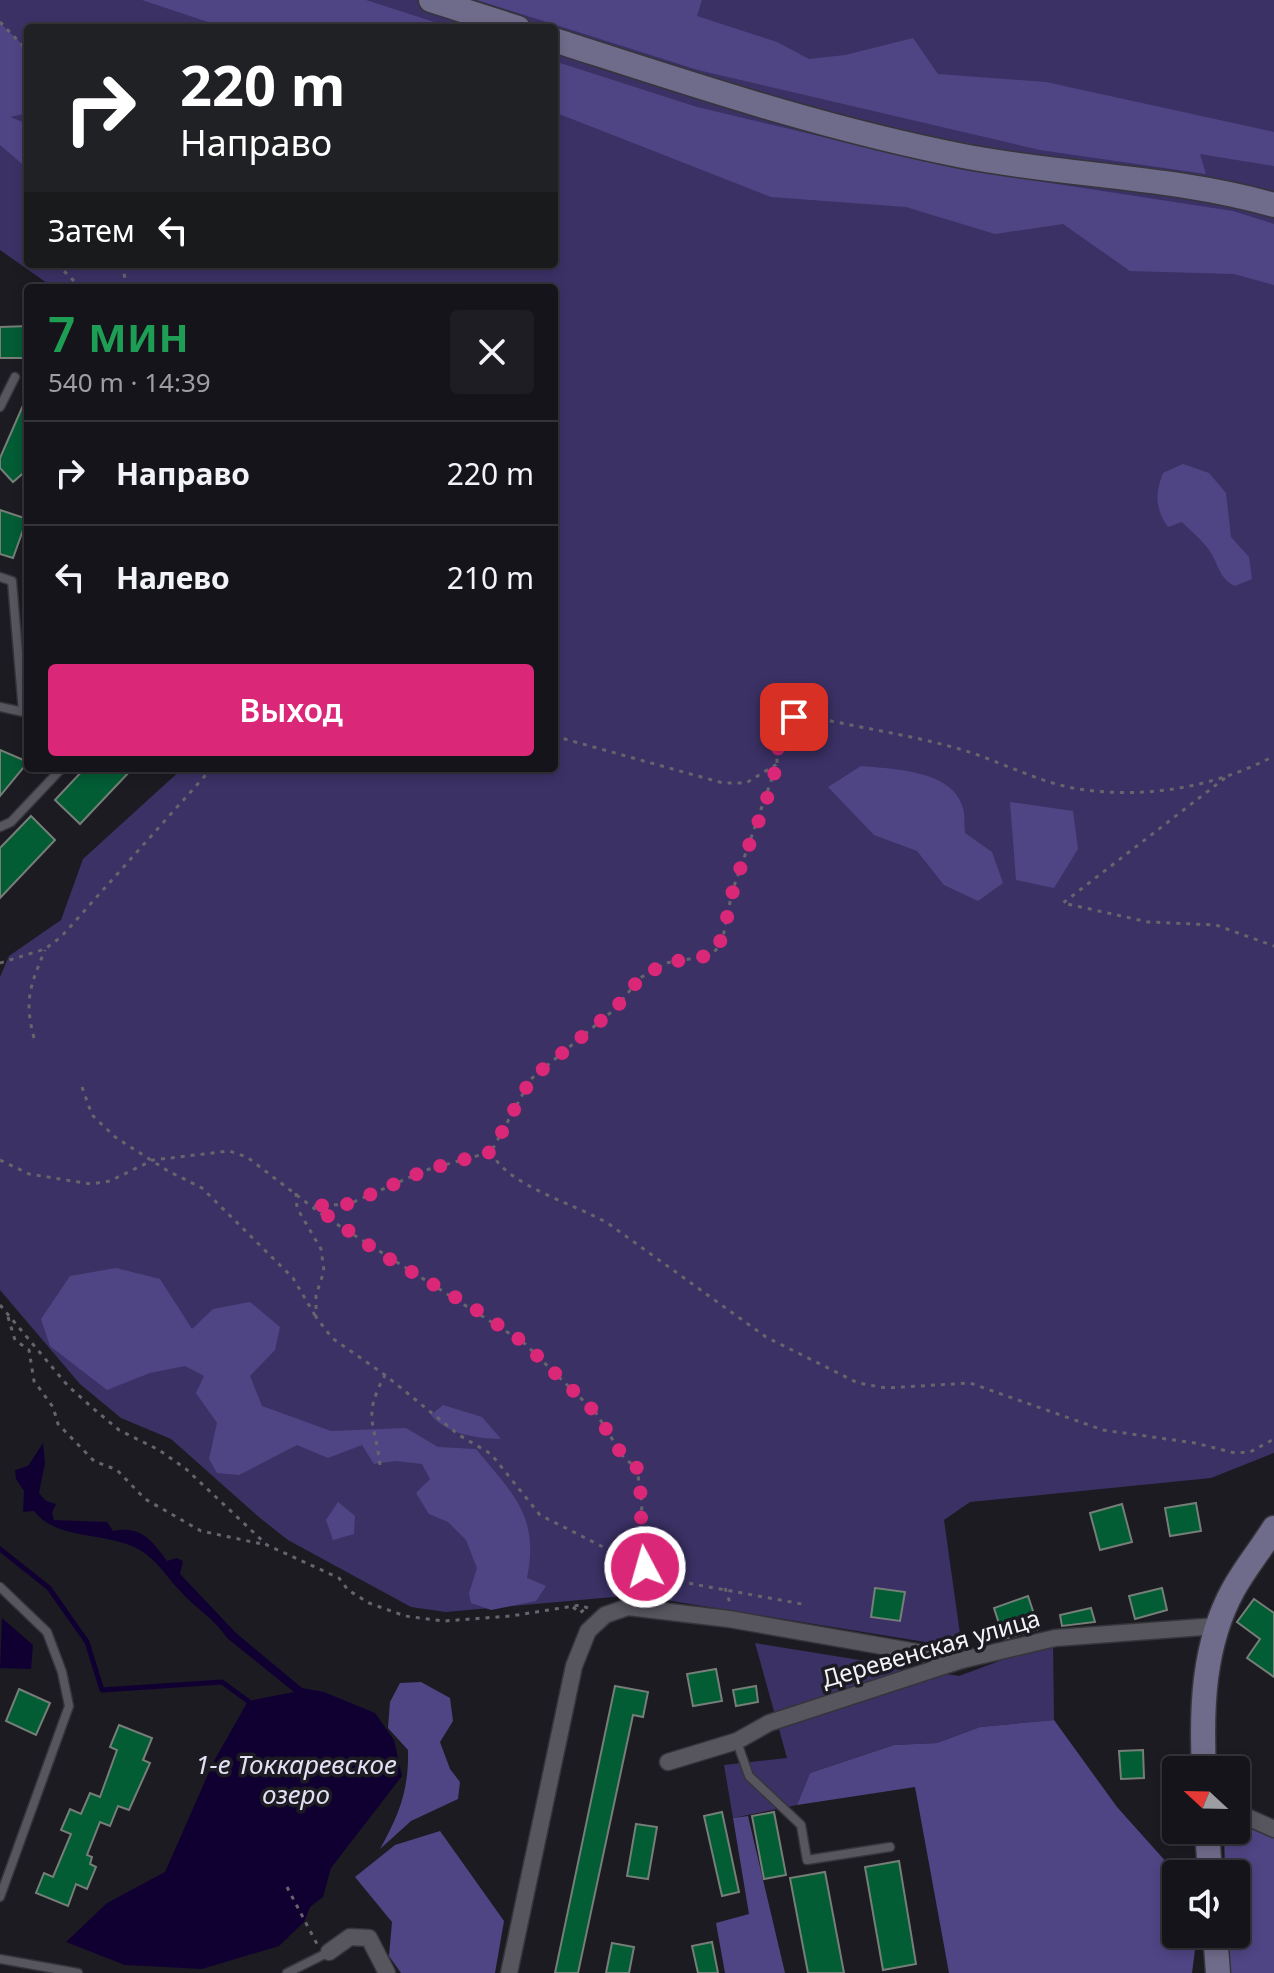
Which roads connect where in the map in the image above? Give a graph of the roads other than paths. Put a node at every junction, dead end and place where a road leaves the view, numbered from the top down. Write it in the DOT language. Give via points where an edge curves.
graph roads {
  1 [pos="431,0"];
  2 [pos="506,24"];
  3 [pos="558,41"];
  4 [pos="1274,205"];
  5 [pos="15,377"];
  6 [pos="0,407"];
  7 [pos="0,577"];
  8 [pos="24,702"];
  9 [pos="0,707"];
  10 [pos="24,712"];
  11 [pos="58,772"];
  12 [pos="0,827"];
  13 [pos="1274,1528"];
  14 [pos="0,1587"];
  15 [pos="1217,1626"];
  16 [pos="962,1660"];
  17 [pos="737,1741"];
  18 [pos="1203,1756"];
  19 [pos="668,1762"];
  20 [pos="1250,1818"];
  21 [pos="1274,1829"];
  22 [pos="890,1847"];
  23 [pos="0,1897"];
  24 [pos="1216,1948"];
  25 [pos="324,1950"];
  26 [pos="0,1959"];
  27 [pos="78,1973"];
  28 [pos="287,1973"];
  29 [pos="387,1973"];
  30 [pos="509,1973"];
  31 [pos="1218,1973"];
  1 -- 2 [label="main road"];
  3 -- 4 [label="main road" via="896,141 965,156 1228,192"];
  5 -- 6 [label="lane"];
  7 -- 8 [label="lane" via="12,581"];
  9 -- 10 [label="lane"];
  11 -- 12 [label="lane"];
  13 -- 15 [label="main road" via="1233,1589"];
  14 -- 23 [label="lane" via="47,1632 69,1706"];
  15 -- 16 [label="street, Деревенская улица" via="1055,1638"];
  15 -- 18 [label="main road" via="1201,1708"];
  16 -- 17 [label="street, Деревенская улица" via="769,1723"];
  16 -- 30 [label="street" via="729,1619 628,1607 605,1615 588,1631 574,1666"];
  17 -- 19 [label="street, Деревенская улица"];
  17 -- 22 [label="lane" via="749,1776 801,1825 807,1860"];
  20 -- 21 [label="street"];
  24 -- 31 [label="main road"];
  25 -- 28 [label="lane"];
  25 -- 29 [label="street" via="350,1937 369,1938"];
  26 -- 27 [label="lane"];
}
